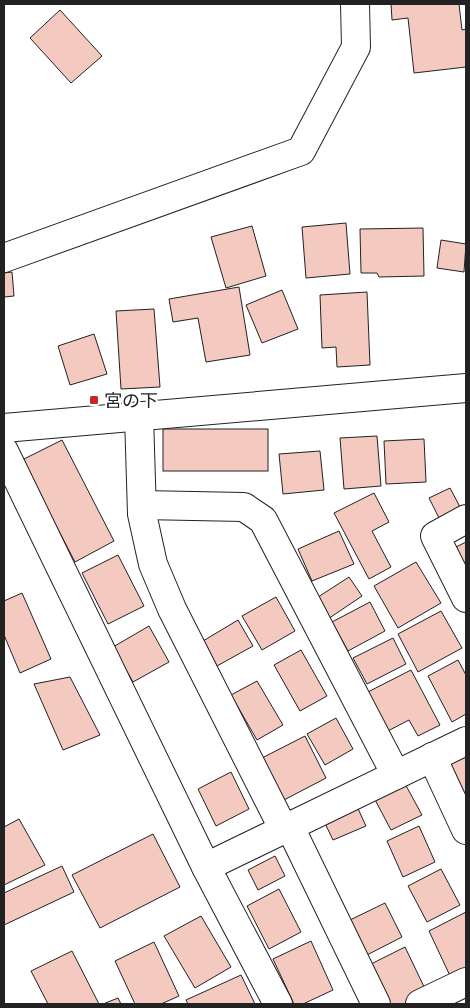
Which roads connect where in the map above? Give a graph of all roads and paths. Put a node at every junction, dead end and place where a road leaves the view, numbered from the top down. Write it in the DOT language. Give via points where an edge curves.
graph roads {
  1 [pos="355,4"];
  2 [pos="4,258"];
  3 [pos="466,388"];
  4 [pos="139,416"];
  5 [pos="4,428"];
  6 [pos="4,452"];
  7 [pos="142,505"];
  8 [pos="466,520"];
  9 [pos="466,598"];
  10 [pos="466,741"];
  11 [pos="432,757"];
  12 [pos="396,775"];
  13 [pos="287,828"];
  14 [pos="466,830"];
  15 [pos="206,868"];
  16 [pos="466,982"];
  17 [pos="278,1004"];
  18 [pos="376,1004"];
  19 [pos="420,1004"];
  1 -- 2 [label="street" via="356,48 301,151"];
  3 -- 4 [label="street"];
  4 -- 5 [label="street"];
  4 -- 7 [label="street"];
  6 -- 15 [label="street"];
  7 -- 12 [label="street" via="244,507 263,520"];
  7 -- 13 [label="street" via="153,564 172,609"];
  8 -- 9 [label="street" via="434,536"];
  10 -- 11 [label="street"];
  11 -- 12 [label="street"];
  11 -- 14 [label="street"];
  12 -- 13 [label="street"];
  13 -- 15 [label="street"];
  13 -- 18 [label="street"];
  15 -- 17 [label="street"];
  16 -- 19 [label="street"];
}
